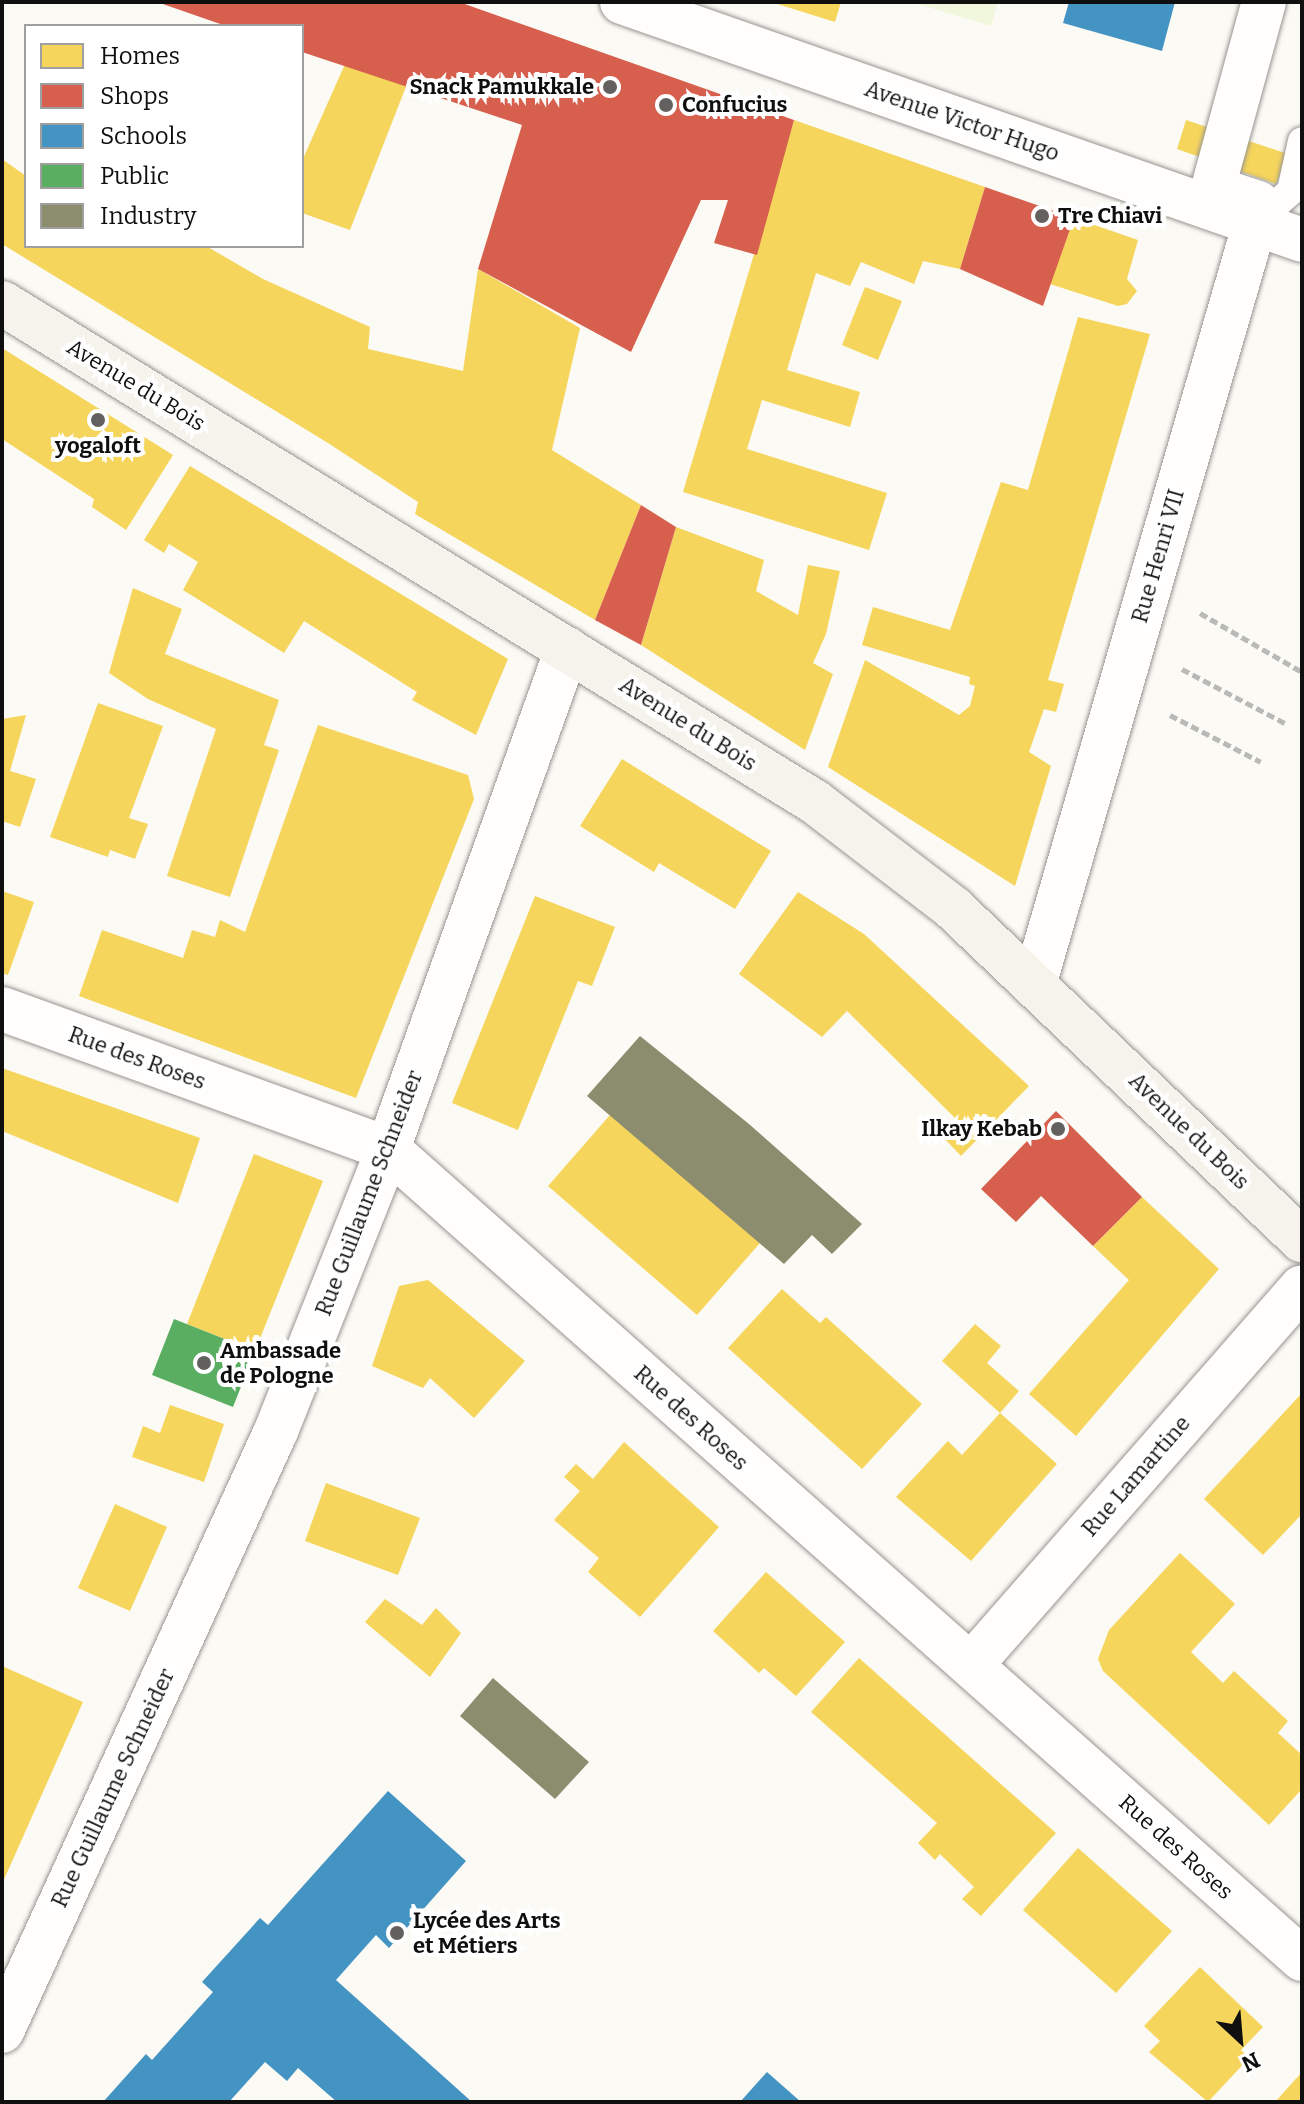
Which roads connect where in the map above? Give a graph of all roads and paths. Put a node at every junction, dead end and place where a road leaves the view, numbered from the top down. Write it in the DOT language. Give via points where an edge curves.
graph roads {
  1 [pos="622,2"];
  2 [pos="1264,2"];
  3 [pos="1302,141"];
  4 [pos="1276,216"];
  5 [pos="1302,240"];
  6 [pos="2,303"];
  7 [pos="1200,613"];
  8 [pos="567,649"];
  9 [pos="1182,669"];
  10 [pos="1302,672"];
  11 [pos="1170,715"];
  12 [pos="1285,723"];
  13 [pos="1261,762"];
  14 [pos="1034,985"];
  15 [pos="2,1009"];
  16 [pos="388,1149"];
  17 [pos="1302,1240"];
  18 [pos="1302,1287"];
  19 [pos="971,1665"];
  20 [pos="1302,1959"];
  21 [pos="2,2031"];
  1 -- 4 [label="street, Avenue Victor Hugo"];
  2 -- 4 [label="street" via="1213,188"];
  3 -- 4 [label="lane, Rue Henri VII" via="1291,191"];
  4 -- 5 [label="street, Avenue Victor Hugo"];
  4 -- 14 [label="street, Rue Henri VII"];
  6 -- 8 [label="main road, Avenue du Bois"];
  7 -- 10 [label="path"];
  8 -- 14 [label="main road, Avenue du Bois" via="815,802 931,890"];
  8 -- 16 [label="street, Rue Guillaume Schneider"];
  9 -- 12 [label="path"];
  11 -- 13 [label="path"];
  14 -- 17 [label="main road, Avenue du Bois"];
  15 -- 16 [label="street, Rue des Roses"];
  16 -- 19 [label="street, Rue des Roses"];
  16 -- 21 [label="street, Rue Guillaume Schneider" via="276,1431"];
  18 -- 19 [label="street, Rue Lamartine"];
  19 -- 20 [label="street, Rue des Roses"];
}
